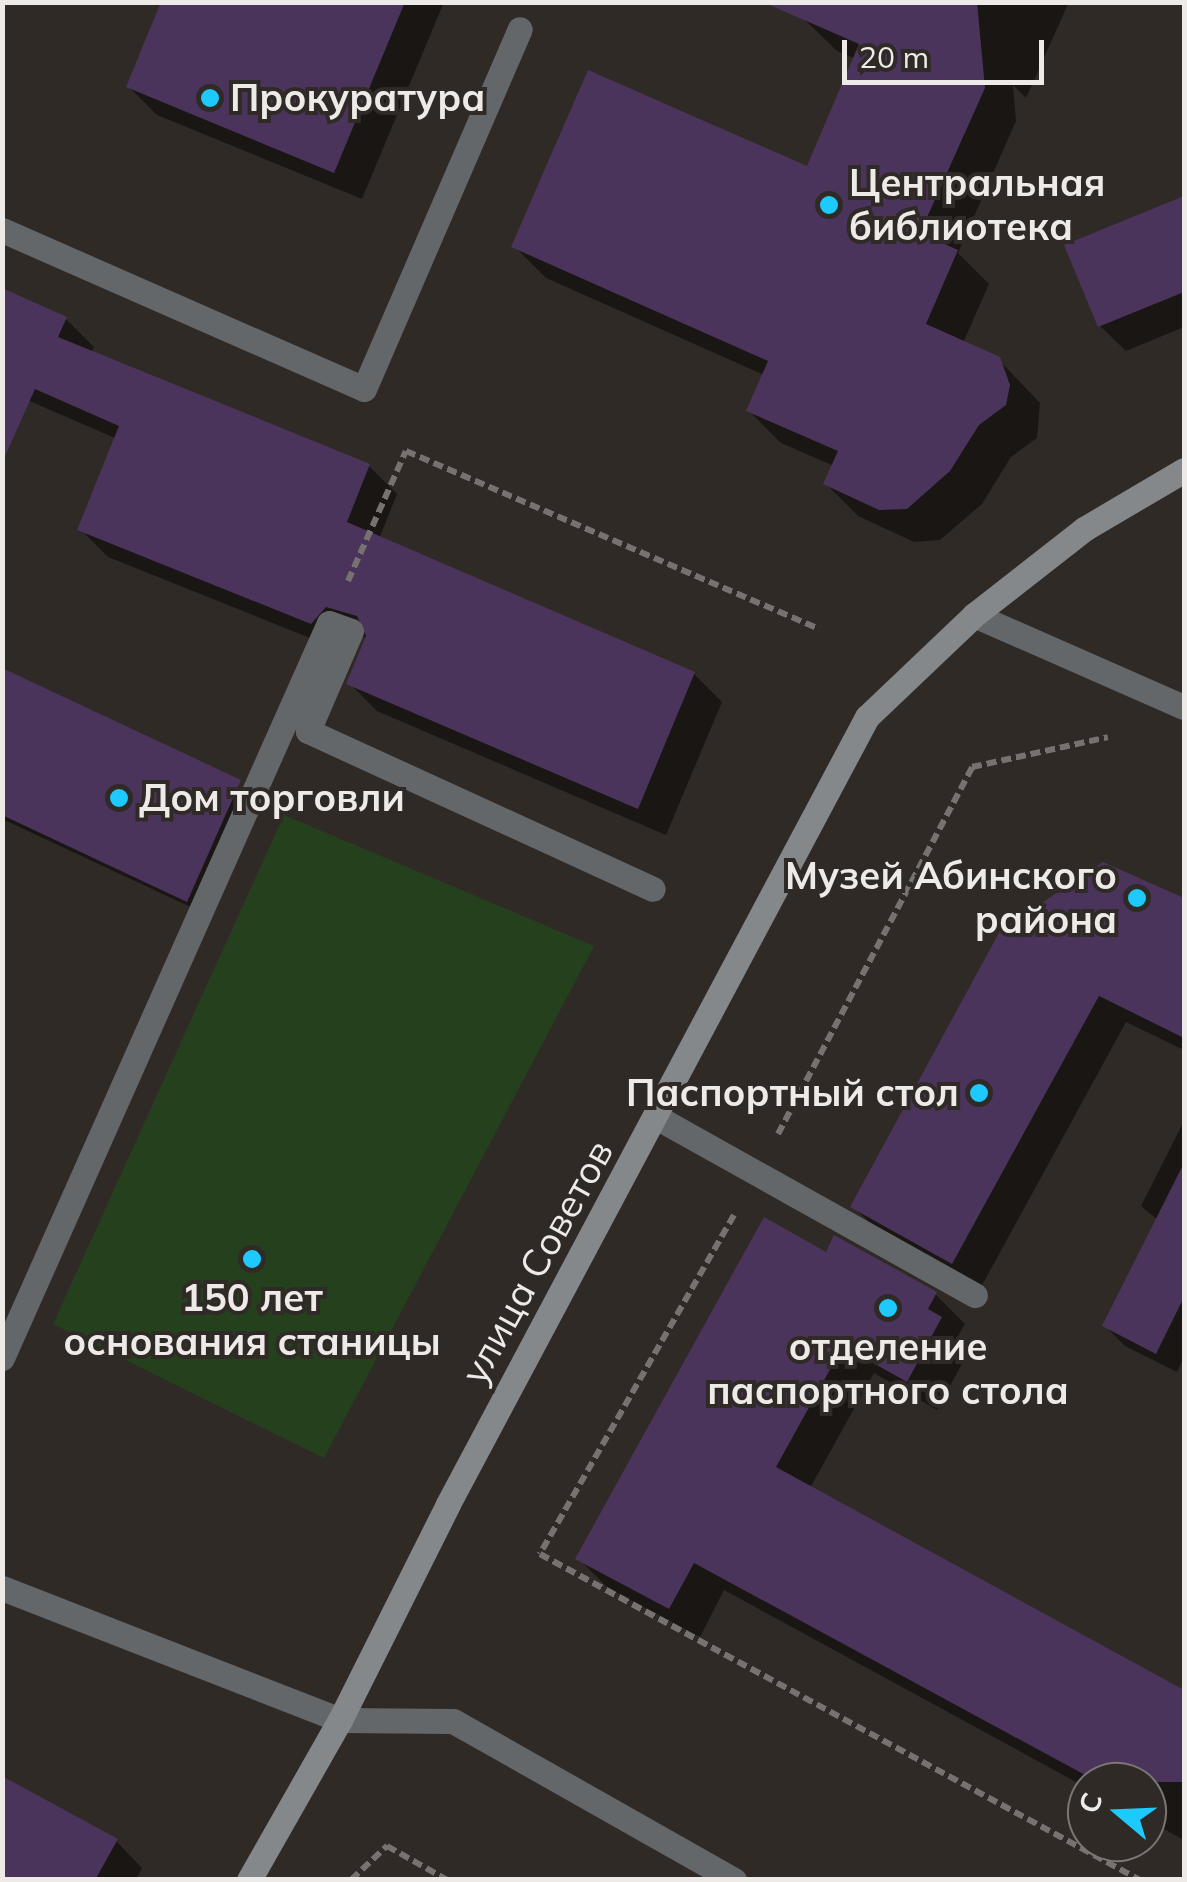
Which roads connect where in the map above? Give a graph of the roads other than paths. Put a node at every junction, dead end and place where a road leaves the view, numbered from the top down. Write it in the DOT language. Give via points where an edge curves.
graph roads {
  1 [pos="520,29"];
  2 [pos="2,230"];
  3 [pos="1184,470"];
  4 [pos="974,615"];
  5 [pos="1184,707"];
  6 [pos="653,889"];
  7 [pos="658,1118"];
  8 [pos="975,1294"];
  9 [pos="2,1358"];
  10 [pos="2,1588"];
  11 [pos="340,1720"];
  12 [pos="728,1876"];
  13 [pos="248,1880"];
  1 -- 2 [label="street" via="364,390"];
  3 -- 4 [label="main road, улица Советов" via="1084,528"];
  4 -- 5 [label="street"];
  4 -- 7 [label="main road, улица Советов" via="867,717"];
  6 -- 9 [label="street" via="308,732 351,632 329,623"];
  7 -- 8 [label="street"];
  7 -- 11 [label="main road, улица Советов" via="448,1504"];
  10 -- 11 [label="street"];
  11 -- 12 [label="street" via="453,1721"];
  11 -- 13 [label="main road, улица Советов"];
}
